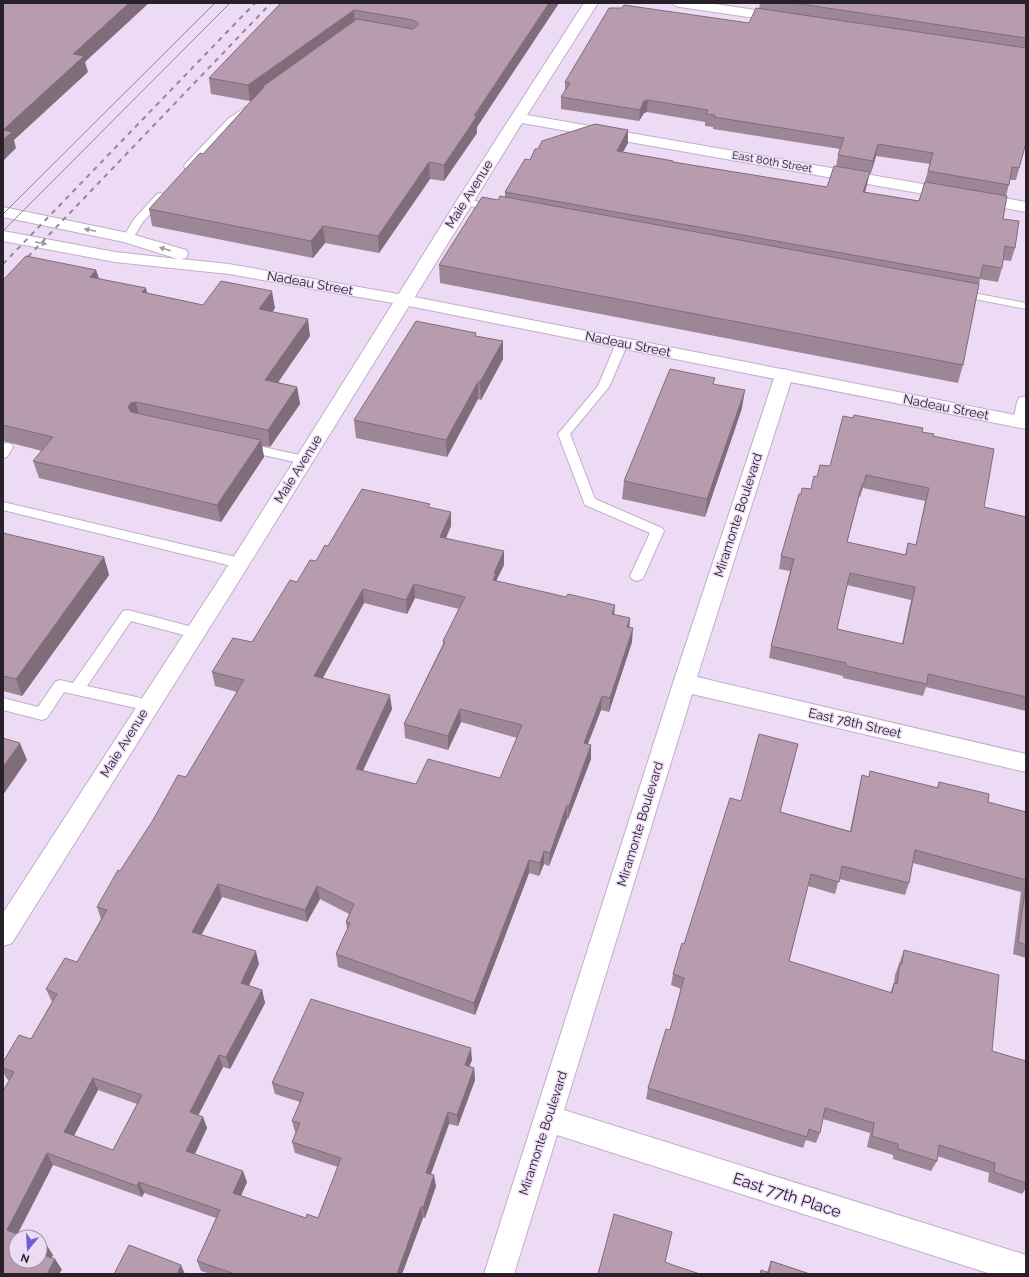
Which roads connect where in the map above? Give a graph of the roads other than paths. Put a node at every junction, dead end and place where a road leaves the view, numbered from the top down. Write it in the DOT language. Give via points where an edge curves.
graph roads {
  1 [pos="591,3"];
  2 [pos="680,3"];
  3 [pos="798,21"];
  4 [pos="257,102"];
  5 [pos="519,118"];
  6 [pos="185,171"];
  7 [pos="170,188"];
  8 [pos="464,202"];
  9 [pos="1026,207"];
  10 [pos="511,211"];
  11 [pos="3,212"];
  12 [pos="3,236"];
  13 [pos="128,238"];
  14 [pos="229,269"];
  15 [pos="948,291"];
  16 [pos="404,300"];
  17 [pos="1026,306"];
  18 [pos="622,343"];
  19 [pos="784,375"];
  20 [pos="1026,402"];
  21 [pos="1024,423"];
  22 [pos="231,444"];
  23 [pos="304,460"];
  24 [pos="3,506"];
  25 [pos="240,563"];
  26 [pos="637,576"];
  27 [pos="195,633"];
  28 [pos="684,682"];
  29 [pos="77,689"];
  30 [pos="3,704"];
  31 [pos="149,705"];
  32 [pos="1026,763"];
  33 [pos="3,935"];
  34 [pos="548,1119"];
  35 [pos="1026,1270"];
  36 [pos="499,1274"];
  1 -- 5 [label="street, Maie Avenue"];
  2 -- 3 [label="street"];
  4 -- 6 [label="lane" via="232,120"];
  5 -- 8 [label="street, Maie Avenue"];
  5 -- 9 [label="street, East 80th Street"];
  7 -- 13 [label="lane" via="138,221"];
  8 -- 10 [label="lane"];
  8 -- 16 [label="street, Maie Avenue"];
  13 -- 11 [label="street, Nadeau Street, one-way"];
  12 -- 14 [label="street, Nadeau Street, one-way" via="115,257"];
  14 -- 13 [label="street, Nadeau Street, one-way"];
  14 -- 16 [label="street, Nadeau Street"];
  15 -- 17 [label="lane"];
  16 -- 18 [label="street, Nadeau Street"];
  16 -- 23 [label="street, Maie Avenue"];
  18 -- 19 [label="street, Nadeau Street"];
  18 -- 26 [label="lane" via="603,387 564,434 590,502 658,531"];
  19 -- 21 [label="street, Nadeau Street"];
  19 -- 28 [label="street, Miramonte Boulevard"];
  20 -- 21 [label="street"];
  22 -- 23 [label="lane"];
  23 -- 25 [label="street, Maie Avenue"];
  24 -- 25 [label="lane"];
  25 -- 27 [label="street, Maie Avenue"];
  27 -- 29 [label="lane" via="128,615"];
  27 -- 31 [label="street, Maie Avenue"];
  28 -- 32 [label="street, East 78th Street"];
  28 -- 34 [label="street, Miramonte Boulevard"];
  29 -- 30 [label="lane" via="60,686 42,714"];
  29 -- 31 [label="lane"];
  31 -- 33 [label="street, Maie Avenue"];
  34 -- 35 [label="street, East 77th Place"];
  34 -- 36 [label="street, Miramonte Boulevard"];
}
